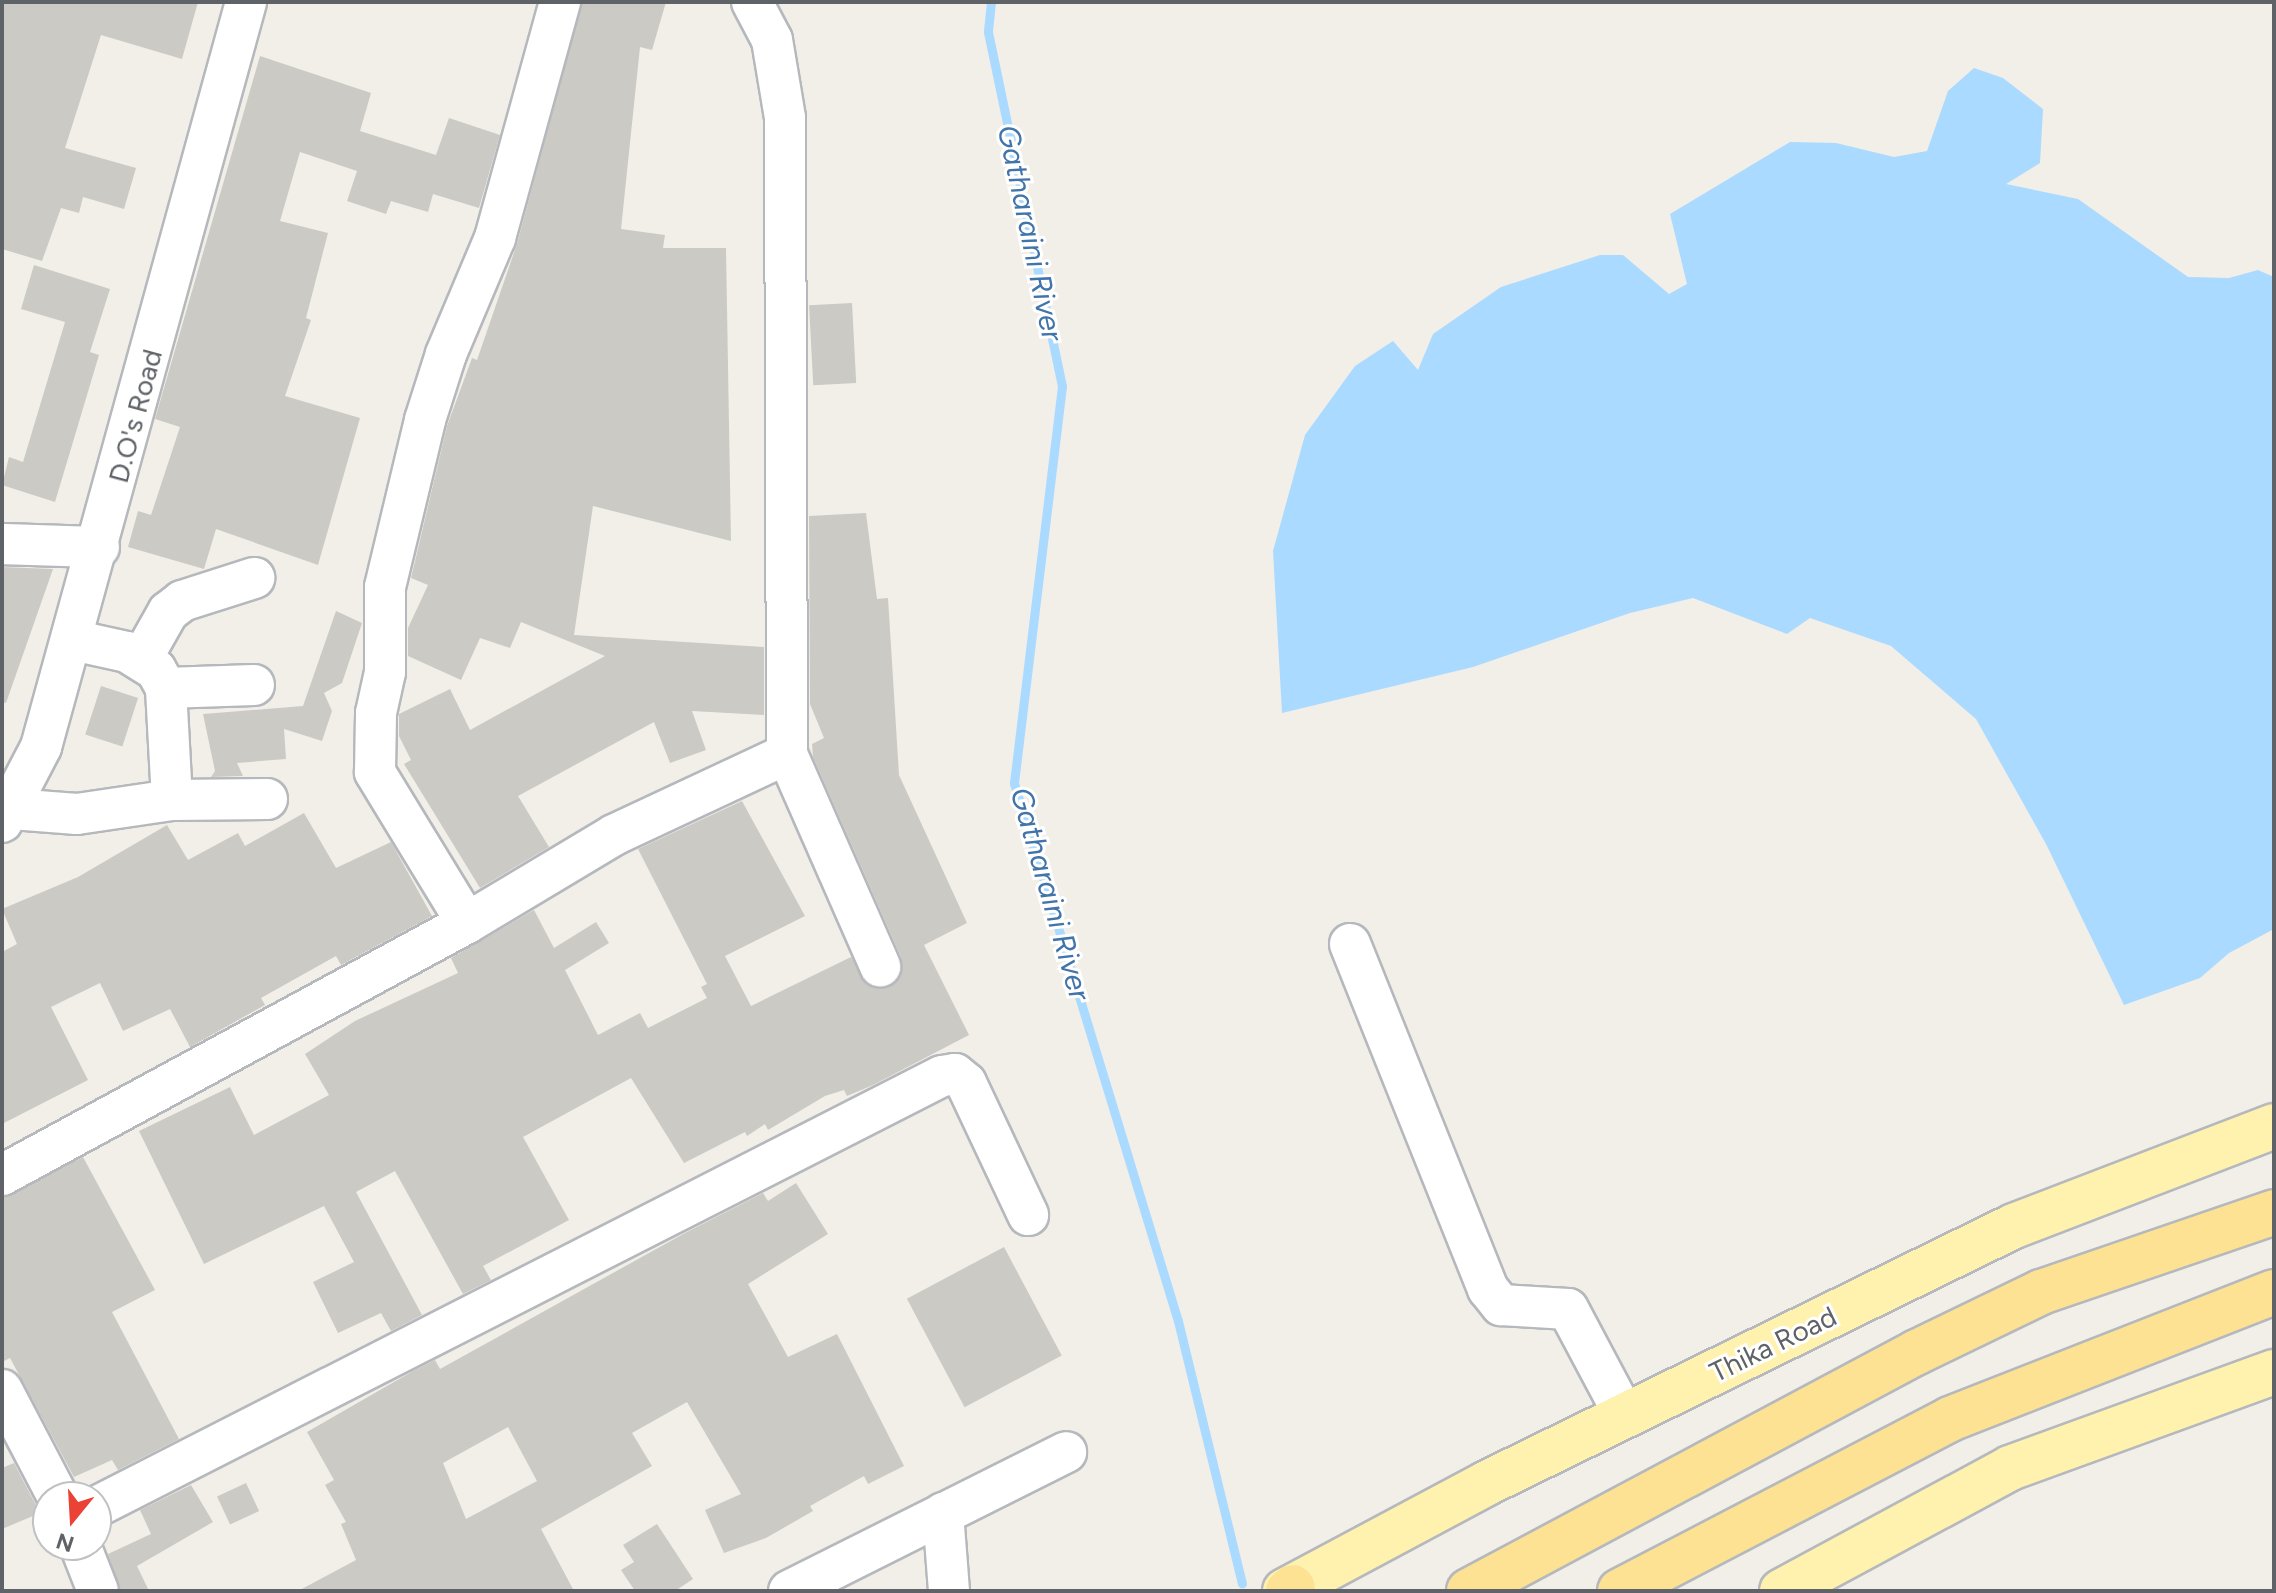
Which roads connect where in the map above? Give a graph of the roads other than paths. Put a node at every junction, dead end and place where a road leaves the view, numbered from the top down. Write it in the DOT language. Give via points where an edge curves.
graph roads {
  1 [pos="246,2"];
  2 [pos="560,2"];
  3 [pos="752,2"];
  4 [pos="2,544"];
  5 [pos="99,547"];
  6 [pos="254,578"];
  7 [pos="72,640"];
  8 [pos="154,673"];
  9 [pos="254,685"];
  10 [pos="787,754"];
  11 [pos="267,799"];
  12 [pos="172,800"];
  13 [pos="7,816"];
  14 [pos="467,923"];
  15 [pos="1350,944"];
  16 [pos="880,966"];
  17 [pos="2274,1126"];
  18 [pos="2,1175"];
  19 [pos="2274,1212"];
  20 [pos="1028,1215"];
  21 [pos="2274,1292"];
  22 [pos="2274,1372"];
  23 [pos="2,1390"];
  24 [pos="1625,1416"];
  25 [pos="1066,1452"];
  26 [pos="50,1481"];
  27 [pos="112,1499"];
  28 [pos="943,1513"];
  29 [pos="86,1561"];
  30 [pos="1289,1590"];
  31 [pos="98,1591"];
  32 [pos="789,1591"];
  33 [pos="949,1591"];
  34 [pos="1469,1591"];
  35 [pos="1620,1591"];
  36 [pos="1782,1591"];
  1 -- 5 [label="street, D.O's Road"];
  2 -- 14 [label="street" via="495,238 425,420 385,587 385,672 376,713 375,772"];
  3 -- 10 [label="street" via="772,40 785,118"];
  4 -- 5 [label="street"];
  5 -- 7 [label="street, D.O's Road"];
  6 -- 8 [label="street" via="182,601 168,612"];
  7 -- 8 [label="street"];
  7 -- 13 [label="street, D.O's Road" via="41,747"];
  8 -- 9 [label="street"];
  8 -- 12 [label="street"];
  10 -- 14 [label="street" via="614,835"];
  10 -- 16 [label="street"];
  11 -- 12 [label="street"];
  12 -- 13 [label="street" via="77,814"];
  14 -- 18 [label="street"];
  15 -- 24 [label="street" via="1488,1289 1501,1305 1568,1309"];
  17 -- 24 [label="main road, Thika Road" via="2014,1226"];
  19 -- 34 [label="highway" via="2041,1292 1917,1352"];
  20 -- 27 [label="street" via="966,1083 955,1074 942,1076"];
  21 -- 35 [label="highway" via="1950,1419"];
  22 -- 36 [label="main road" via="2010,1468"];
  23 -- 26 [label="street"];
  24 -- 30 [label="main road, Thika Road"];
  25 -- 28 [label="street"];
  28 -- 32 [label="street"];
  28 -- 33 [label="street"];
  29 -- 31 [label="street"];
}
